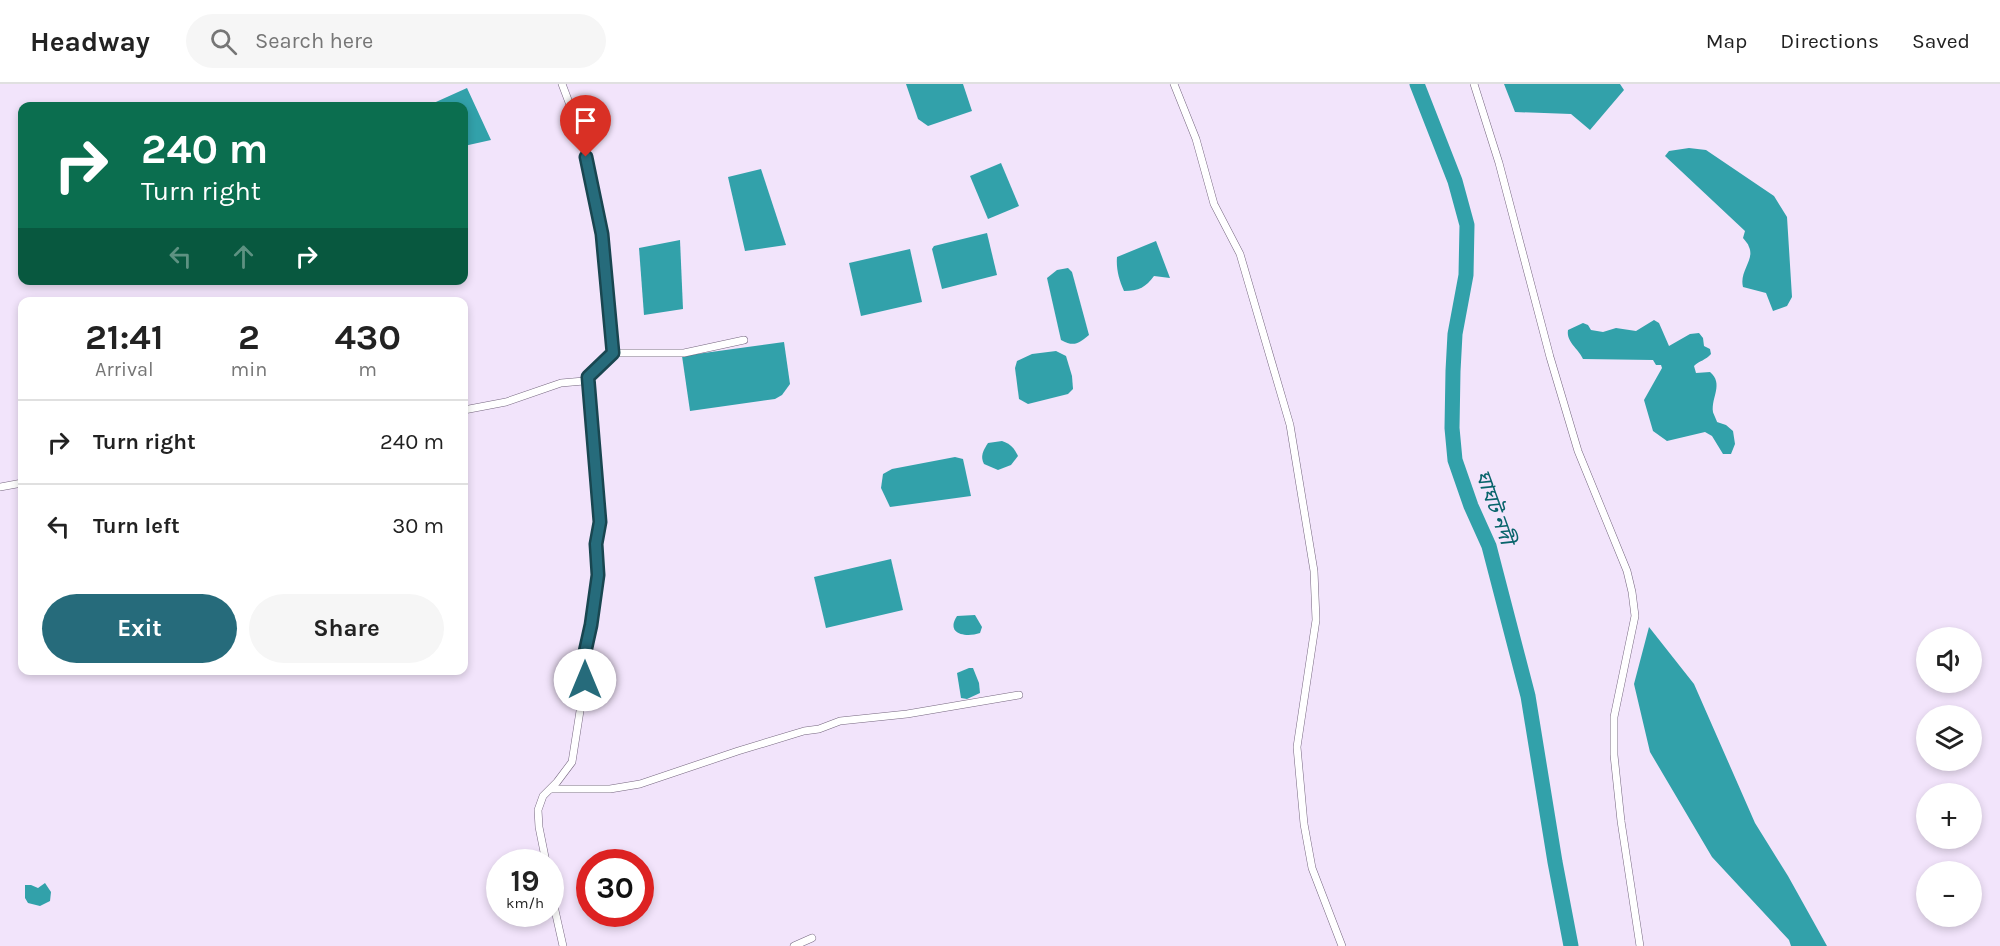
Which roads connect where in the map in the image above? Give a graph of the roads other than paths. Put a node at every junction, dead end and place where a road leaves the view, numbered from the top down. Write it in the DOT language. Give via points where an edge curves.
graph roads {
  1 [pos="562,84"];
  2 [pos="1174,84"];
  3 [pos="1473,84"];
  4 [pos="744,340"];
  5 [pos="613,353"];
  6 [pos="588,377"];
  7 [pos="468,409"];
  8 [pos="18,484"];
  9 [pos="0,487"];
  10 [pos="1019,695"];
  11 [pos="551,789"];
  12 [pos="543,849"];
  13 [pos="559,927"];
  14 [pos="812,938"];
  15 [pos="563,946"];
  16 [pos="795,946"];
  17 [pos="1342,946"];
  18 [pos="1640,946"];
  1 -- 5 [label="street" via="578,123 591,174 602,234"];
  2 -- 17 [label="street" via="1196,139 1214,204 1240,254 1290,425 1314,571 1316,620 1297,747 1304,824 1312,868"];
  3 -- 18 [label="street" via="1499,163 1578,451 1632,591 1635,616 1614,717 1614,755"];
  4 -- 5 [label="street" via="684,352"];
  5 -- 6 [label="street"];
  6 -- 7 [label="street"];
  6 -- 11 [label="street" via="600,522 596,544 598,575 572,762"];
  8 -- 9 [label="street"];
  10 -- 11 [label="street" via="840,721 640,784 610,789"];
  11 -- 12 [label="street" via="543,796 538,810"];
  13 -- 15 [label="street"];
  14 -- 16 [label="street"];
}
